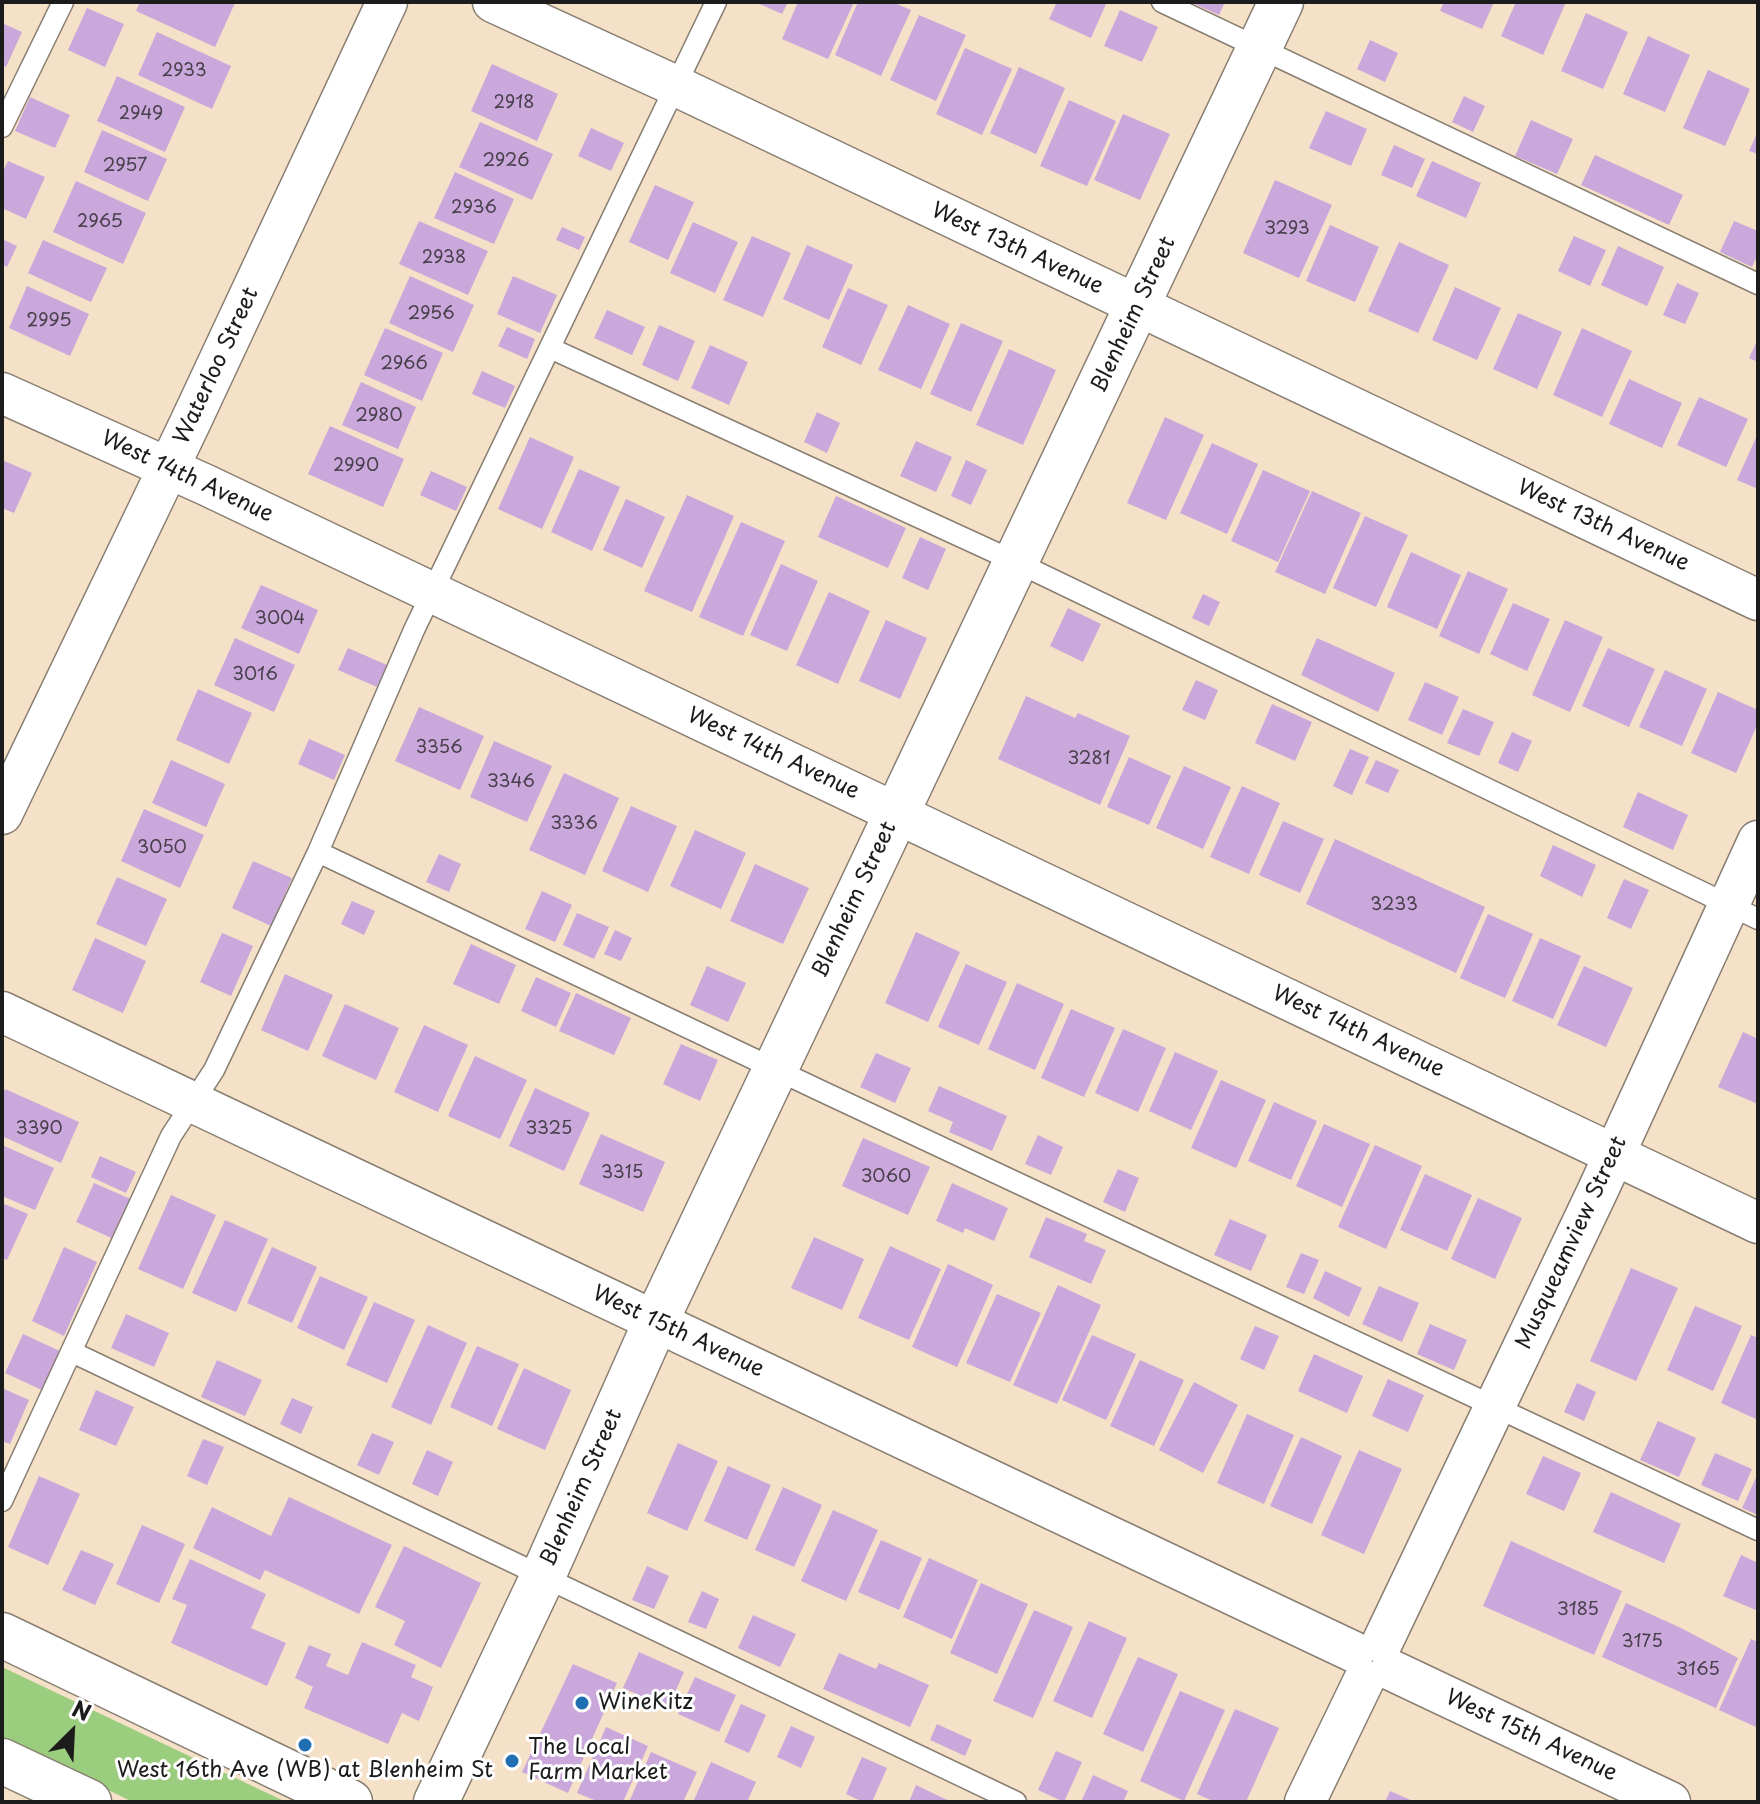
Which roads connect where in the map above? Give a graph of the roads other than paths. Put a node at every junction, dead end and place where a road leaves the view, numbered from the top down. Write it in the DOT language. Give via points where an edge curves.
graph roads {
  1 [pos="63,2"];
  2 [pos="387,2"];
  3 [pos="493,2"];
  4 [pos="716,2"];
  5 [pos="1162,2"];
  6 [pos="1281,2"];
  7 [pos="1260,48"];
  8 [pos="11,86"];
  9 [pos="676,86"];
  10 [pos="2,127"];
  11 [pos="1758,284"];
  12 [pos="1138,307"];
  13 [pos="550,348"];
  14 [pos="2,393"];
  15 [pos="168,468"];
  16 [pos="1016,562"];
  17 [pos="432,592"];
  18 [pos="1758,600"];
  19 [pos="896,813"];
  20 [pos="2,814"];
  21 [pos="1758,841"];
  22 [pos="318,852"];
  23 [pos="1743,912"];
  24 [pos="2,1012"];
  25 [pos="775,1069"];
  26 [pos="193,1102"];
  27 [pos="1614,1155"];
  28 [pos="1758,1223"];
  29 [pos="656,1321"];
  30 [pos="72,1352"];
  31 [pos="1494,1406"];
  32 [pos="2,1501"];
  33 [pos="1758,1530"];
  34 [pos="543,1576"];
  35 [pos="2,1635"];
  36 [pos="1373,1661"];
  37 [pos="2,1761"];
  38 [pos="89,1802"];
  39 [pos="350,1802"];
  40 [pos="436,1802"];
  41 [pos="1016,1802"];
  42 [pos="1305,1802"];
  43 [pos="1670,1802"];
  1 -- 8 [label="lane"];
  2 -- 15 [label="street, Waterloo Street"];
  3 -- 9 [label="street, West 13th Avenue"];
  4 -- 9 [label="lane"];
  5 -- 7 [label="lane"];
  6 -- 7 [label="street, Blenheim Street"];
  7 -- 11 [label="lane"];
  7 -- 12 [label="street, Blenheim Street"];
  8 -- 10 [label="lane"];
  9 -- 12 [label="street, West 13th Avenue"];
  9 -- 13 [label="lane"];
  12 -- 16 [label="street, Blenheim Street"];
  12 -- 18 [label="street, West 13th Avenue"];
  13 -- 16 [label="lane"];
  13 -- 17 [label="lane"];
  14 -- 15 [label="street, West 14th Avenue"];
  15 -- 17 [label="street, West 14th Avenue"];
  15 -- 20 [label="street, Waterloo Street"];
  16 -- 19 [label="street, Blenheim Street"];
  16 -- 23 [label="lane"];
  17 -- 19 [label="street, West 14th Avenue"];
  17 -- 22 [label="lane"];
  19 -- 25 [label="street, Blenheim Street"];
  19 -- 27 [label="street, West 14th Avenue"];
  21 -- 23 [label="street, Musqueamview Street"];
  22 -- 25 [label="lane"];
  22 -- 26 [label="lane" via="214,1070"];
  23 -- 27 [label="street, Musqueamview Street"];
  24 -- 26 [label="street, West 15th Avenue"];
  25 -- 29 [label="street, Blenheim Street"];
  25 -- 31 [label="lane"];
  26 -- 29 [label="street, West 15th Avenue"];
  26 -- 30 [label="lane" via="171,1136"];
  27 -- 28 [label="street, West 14th Avenue"];
  27 -- 31 [label="street, Musqueamview Street"];
  29 -- 34 [label="street, Blenheim Street"];
  29 -- 36 [label="street, West 15th Avenue"];
  30 -- 32 [label="lane"];
  30 -- 34 [label="lane"];
  31 -- 33 [label="lane"];
  31 -- 36 [label="street, Musqueamview Street"];
  34 -- 40 [label="street, Blenheim Street"];
  34 -- 41 [label="lane"];
  35 -- 39 [label="street"];
  36 -- 42 [label="street, Musqueamview Street"];
  36 -- 43 [label="street, West 15th Avenue"];
  37 -- 38 [label="street"];
}
